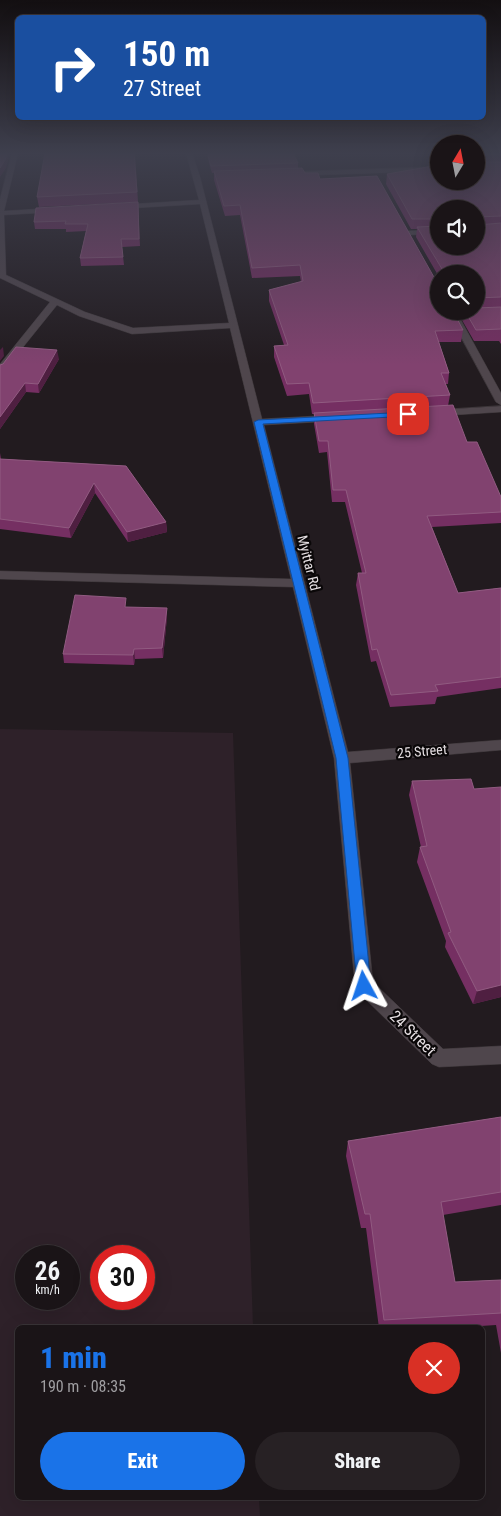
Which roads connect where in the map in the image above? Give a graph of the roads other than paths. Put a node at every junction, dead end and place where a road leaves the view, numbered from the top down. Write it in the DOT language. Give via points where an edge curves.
graph roads {
  1 [pos="0,224"];
  2 [pos="208,224"];
  3 [pos="404,225"];
  4 [pos="430,232"];
  5 [pos="408,233"];
  6 [pos="412,241"];
  7 [pos="1,276"];
  8 [pos="56,301"];
  9 [pos="459,320"];
  10 [pos="234,325"];
  11 [pos="0,370"];
  12 [pos="501,402"];
  13 [pos="501,409"];
  14 [pos="423,414"];
  15 [pos="346,418"];
  16 [pos="258,422"];
  17 [pos="0,575"];
  18 [pos="298,583"];
  19 [pos="501,745"];
  20 [pos="342,758"];
  21 [pos="364,986"];
  22 [pos="501,1055"];
  1 -- 7 [label="street"];
  2 -- 10 [label="street, Myittar Rd"];
  3 -- 5 [label="street"];
  4 -- 5 [label="street"];
  5 -- 6 [label="street"];
  7 -- 8 [label="street"];
  8 -- 10 [label="street" via="82,314 132,331"];
  8 -- 11 [label="street"];
  9 -- 12 [label="street"];
  10 -- 16 [label="street, Myittar Rd"];
  13 -- 14 [label="street"];
  15 -- 16 [label="street"];
  16 -- 18 [label="street, Myittar Rd"];
  17 -- 18 [label="street"];
  18 -- 20 [label="street, Myittar Rd"];
  19 -- 20 [label="street, 25 Street"];
  20 -- 21 [label="street, Myittar Rd"];
  21 -- 22 [label="street, 24 Street" via="440,1058"];
}
